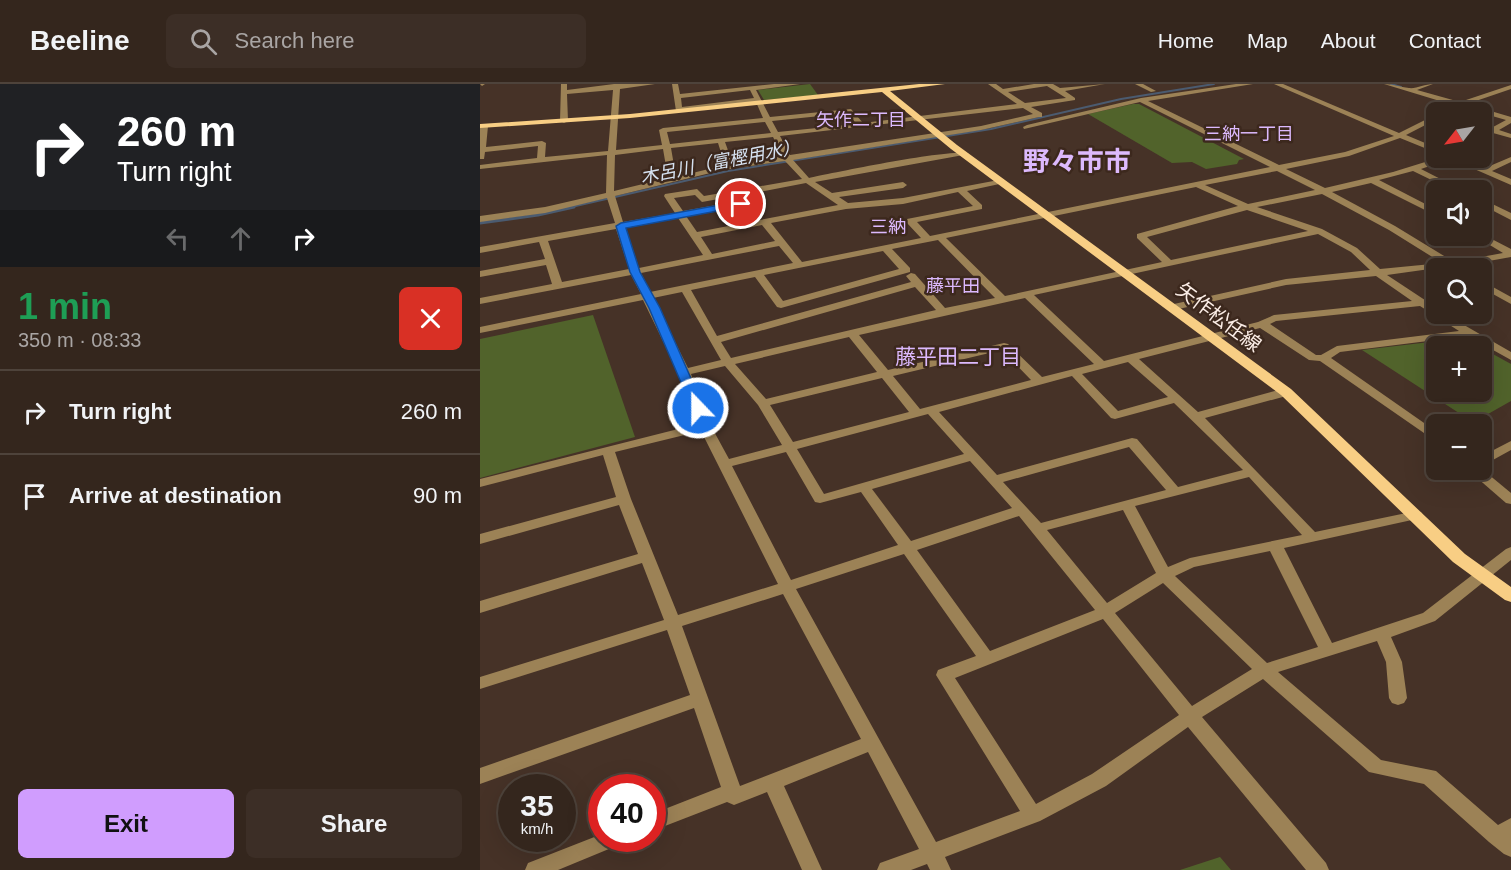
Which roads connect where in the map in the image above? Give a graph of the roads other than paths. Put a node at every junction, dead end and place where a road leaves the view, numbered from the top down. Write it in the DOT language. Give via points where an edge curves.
graph roads {
  1 [pos="652,84"];
  2 [pos="675,84"];
  3 [pos="797,84"];
  4 [pos="941,84"];
  5 [pos="991,84"];
  6 [pos="1102,84"];
  7 [pos="1138,84"];
  8 [pos="1250,84"];
  9 [pos="1277,84"];
  10 [pos="1387,84"];
  11 [pos="1430,84"];
  12 [pos="617,86"];
  13 [pos="902,86"];
  14 [pos="1511,87"];
  15 [pos="565,88"];
  16 [pos="752,88"];
  17 [pos="1060,90"];
  18 [pos="885,91"];
  19 [pos="1001,91"];
  20 [pos="1153,91"];
  21 [pos="1409,91"];
  22 [pos="677,96"];
  23 [pos="1141,100"];
  24 [pos="759,102"];
  25 [pos="1448,102"];
  26 [pos="1468,102"];
  27 [pos="1023,105"];
  28 [pos="1492,115"];
  29 [pos="613,117"];
  30 [pos="767,119"];
  31 [pos="919,120"];
  32 [pos="1511,120"];
  33 [pos="564,121"];
  34 [pos="1426,122"];
  35 [pos="861,126"];
  36 [pos="482,129"];
  37 [pos="1020,129"];
  38 [pos="1492,130"];
  39 [pos="1010,131"];
  40 [pos="775,135"];
  41 [pos="1400,135"];
  42 [pos="1511,136"];
  43 [pos="942,138"];
  44 [pos="721,141"];
  45 [pos="1426,146"];
  46 [pos="666,147"];
  47 [pos="481,150"];
  48 [pos="611,153"];
  49 [pos="965,154"];
  50 [pos="1511,159"];
  51 [pos="541,160"];
  52 [pos="789,160"];
  53 [pos="905,162"];
  54 [pos="480,165"];
  55 [pos="1426,165"];
  56 [pos="730,167"];
  57 [pos="1276,168"];
  58 [pos="1478,168"];
  59 [pos="1415,169"];
  60 [pos="1486,171"];
  61 [pos="1372,180"];
  62 [pos="1438,180"];
  63 [pos="673,181"];
  64 [pos="808,181"];
  65 [pos="1001,182"];
  66 [pos="1511,182"];
  67 [pos="903,185"];
  68 [pos="1198,185"];
  69 [pos="960,189"];
  70 [pos="754,190"];
  71 [pos="1324,191"];
  72 [pos="831,196"];
  73 [pos="611,197"];
  74 [pos="903,201"];
  75 [pos="846,206"];
  76 [pos="1247,207"];
  77 [pos="1426,207"];
  78 [pos="1492,207"];
  79 [pos="770,210"];
  80 [pos="680,215"];
  81 [pos="1047,215"];
  82 [pos="1511,217"];
  83 [pos="480,219"];
  84 [pos="765,222"];
  85 [pos="621,226"];
  86 [pos="1319,231"];
  87 [pos="695,235"];
  88 [pos="934,238"];
  89 [pos="543,239"];
  90 [pos="782,243"];
  91 [pos="1492,243"];
  92 [pos="886,248"];
  93 [pos="480,250"];
  94 [pos="1511,254"];
  95 [pos="709,257"];
  96 [pos="1439,258"];
  97 [pos="1492,258"];
  98 [pos="550,261"];
  99 [pos="1168,262"];
  100 [pos="800,266"];
  101 [pos="1426,269"];
  102 [pos="906,270"];
  103 [pos="635,272"];
  104 [pos="1125,272"];
  105 [pos="1377,272"];
  106 [pos="480,274"];
  107 [pos="758,274"];
  108 [pos="917,283"];
  109 [pos="558,286"];
  110 [pos="685,289"];
  111 [pos="1492,290"];
  112 [pos="1028,294"];
  113 [pos="648,297"];
  114 [pos="1002,299"];
  115 [pos="480,301"];
  116 [pos="1511,301"];
  117 [pos="1422,303"];
  118 [pos="1426,306"];
  119 [pos="1174,307"];
  120 [pos="943,312"];
  121 [pos="1262,324"];
  122 [pos="1454,324"];
  123 [pos="480,330"];
  124 [pos="852,333"];
  125 [pos="1468,333"];
  126 [pos="1210,335"];
  127 [pos="714,340"];
  128 [pos="1130,357"];
  129 [pos="1511,357"];
  130 [pos="1323,358"];
  131 [pos="728,362"];
  132 [pos="1102,365"];
  133 [pos="684,372"];
  134 [pos="1075,373"];
  135 [pos="885,374"];
  136 [pos="1040,382"];
  137 [pos="1286,392"];
  138 [pos="1176,399"];
  139 [pos="763,403"];
  140 [pos="924,412"];
  141 [pos="1196,416"];
  142 [pos="705,426"];
  143 [pos="1426,430"];
  144 [pos="1511,445"];
  145 [pos="788,448"];
  146 [pos="608,450"];
  147 [pos="972,456"];
  148 [pos="1492,456"];
  149 [pos="725,464"];
  150 [pos="1252,472"];
  151 [pos="994,480"];
  152 [pos="1486,480"];
  153 [pos="480,483"];
  154 [pos="865,488"];
  155 [pos="1174,490"];
  156 [pos="624,499"];
  157 [pos="1511,500"];
  158 [pos="1127,504"];
  159 [pos="1022,510"];
  160 [pos="1416,516"];
  161 [pos="1038,528"];
  162 [pos="1313,538"];
  163 [pos="480,539"];
  164 [pos="1275,545"];
  165 [pos="908,547"];
  166 [pos="1511,552"];
  167 [pos="647,556"];
  168 [pos="1482,574"];
  169 [pos="1164,575"];
  170 [pos="787,587"];
  171 [pos="1511,596"];
  172 [pos="480,606"];
  173 [pos="1105,612"];
  174 [pos="673,623"];
  175 [pos="1382,634"];
  176 [pos="1328,651"];
  177 [pos="987,658"];
  178 [pos="1264,670"];
  179 [pos="480,683"];
  180 [pos="1398,698"];
  181 [pos="699,699"];
  182 [pos="1190,717"];
  183 [pos="871,743"];
  184 [pos="480,776"];
  185 [pos="772,781"];
  186 [pos="732,791"];
  187 [pos="1033,815"];
  188 [pos="666,817"];
  189 [pos="1506,837"];
  190 [pos="588,849"];
  191 [pos="932,853"];
  192 [pos="536,870"];
  193 [pos="812,870"];
  194 [pos="887,870"];
  195 [pos="941,870"];
  196 [pos="1319,870"];
  1 -- 12 [label="street"];
  2 -- 22 [label="street"];
  3 -- 16 [label="street"];
  4 -- 13 [label="main road"];
  5 -- 19 [label="street"];
  6 -- 17 [label="street"];
  7 -- 20 [label="street"];
  8 -- 23 [label="street"];
  9 -- 41 [label="street"];
  10 -- 21 [label="street"];
  11 -- 21 [label="street"];
  12 -- 15 [label="street"];
  12 -- 29 [label="street"];
  13 -- 18 [label="main road"];
  14 -- 26 [label="street"];
  15 -- 33 [label="street"];
  16 -- 22 [label="street"];
  16 -- 24 [label="street"];
  17 -- 19 [label="street" via="1048,84"];
  17 -- 27 [label="street" via="1073,99"];
  18 -- 24 [label="main road"];
  18 -- 31 [label="main road, 矢作松任線"];
  19 -- 27 [label="street"];
  21 -- 25 [label="street"];
  22 -- 24 [label="street" via="680,109"];
  23 -- 37 [label="street"];
  23 -- 57 [label="street"];
  24 -- 29 [label="main road"];
  24 -- 30 [label="street"];
  27 -- 31 [label="street"];
  27 -- 43 [label="street" via="1039,115"];
  28 -- 32 [label="street"];
  29 -- 33 [label="main road"];
  29 -- 48 [label="street"];
  30 -- 35 [label="street" via="850,111"];
  30 -- 40 [label="street"];
  30 -- 46 [label="street" via="663,130"];
  31 -- 35 [label="street"];
  31 -- 43 [label="main road, 矢作松任線"];
  32 -- 38 [label="street"];
  33 -- 36 [label="main road"];
  34 -- 41 [label="street"];
  35 -- 40 [label="street"];
  36 -- 47 [label="street"];
  38 -- 42 [label="street"];
  39 -- 43 [label="street"];
  40 -- 44 [label="street"];
  40 -- 52 [label="street"];
  41 -- 45 [label="street"];
  41 -- 57 [label="street" via="1346,154"];
  43 -- 49 [label="main road, 矢作松任線"];
  43 -- 52 [label="street"];
  44 -- 46 [label="street"];
  44 -- 56 [label="street"];
  46 -- 48 [label="street"];
  46 -- 63 [label="street"];
  47 -- 51 [label="street" via="542,143"];
  47 -- 54 [label="street"];
  48 -- 51 [label="street"];
  48 -- 73 [label="street"];
  49 -- 53 [label="street"];
  49 -- 65 [label="main road, 矢作松任線"];
  50 -- 60 [label="street"];
  51 -- 54 [label="street"];
  52 -- 56 [label="street"];
  52 -- 64 [label="street"];
  53 -- 64 [label="street"];
  53 -- 67 [label="street"];
  55 -- 59 [label="street"];
  56 -- 63 [label="street"];
  57 -- 68 [label="street"];
  57 -- 71 [label="street"];
  58 -- 60 [label="street"];
  59 -- 61 [label="street"];
  59 -- 62 [label="street"];
  60 -- 66 [label="street"];
  61 -- 71 [label="street"];
  61 -- 77 [label="street"];
  63 -- 73 [label="street"];
  64 -- 70 [label="street"];
  64 -- 72 [label="street"];
  65 -- 69 [label="street"];
  65 -- 81 [label="main road, 矢作松任線"];
  67 -- 72 [label="street"];
  67 -- 74 [label="street"];
  68 -- 76 [label="street"];
  68 -- 81 [label="street"];
  69 -- 74 [label="street"];
  69 -- 88 [label="street" via="980,207 910,221"];
  70 -- 79 [label="street"];
  70 -- 80 [label="street" via="702,199 697,192 668,196"];
  71 -- 76 [label="street"];
  71 -- 96 [label="street"];
  72 -- 75 [label="street"];
  73 -- 83 [label="street"];
  73 -- 85 [label="street"];
  74 -- 75 [label="street"];
  75 -- 79 [label="street"];
  76 -- 86 [label="street"];
  76 -- 99 [label="street" via="1140,236"];
  78 -- 82 [label="street"];
  79 -- 80 [label="street"];
  79 -- 84 [label="street"];
  80 -- 85 [label="street"];
  80 -- 87 [label="street"];
  81 -- 88 [label="street"];
  81 -- 104 [label="main road, 矢作松任線"];
  84 -- 87 [label="street"];
  84 -- 90 [label="street"];
  85 -- 89 [label="street"];
  85 -- 103 [label="street"];
  86 -- 99 [label="street"];
  86 -- 105 [label="street" via="1354,250"];
  87 -- 95 [label="street"];
  88 -- 92 [label="street"];
  88 -- 114 [label="street"];
  89 -- 93 [label="street"];
  89 -- 98 [label="street"];
  90 -- 95 [label="street"];
  90 -- 100 [label="street"];
  91 -- 94 [label="street"];
  92 -- 100 [label="street"];
  92 -- 102 [label="street"];
  94 -- 97 [label="street"];
  95 -- 103 [label="street"];
  98 -- 106 [label="street"];
  98 -- 109 [label="street"];
  99 -- 104 [label="street"];
  100 -- 107 [label="street"];
  101 -- 105 [label="street"];
  102 -- 107 [label="street" via="781,305"];
  102 -- 108 [label="street"];
  103 -- 109 [label="street"];
  103 -- 113 [label="street"];
  104 -- 112 [label="street"];
  104 -- 119 [label="main road, 矢作松任線"];
  105 -- 117 [label="street"];
  105 -- 119 [label="street" via="1286,282"];
  107 -- 110 [label="street"];
  108 -- 120 [label="street"];
  108 -- 127 [label="street"];
  109 -- 115 [label="street"];
  110 -- 113 [label="street"];
  110 -- 127 [label="street"];
  111 -- 116 [label="street"];
  112 -- 114 [label="street"];
  112 -- 132 [label="street"];
  113 -- 123 [label="street"];
  113 -- 133 [label="street"];
  114 -- 120 [label="street"];
  117 -- 118 [label="street"];
  117 -- 121 [label="street" via="1274,318"];
  119 -- 126 [label="main road, 矢作松任線"];
  120 -- 124 [label="street"];
  121 -- 126 [label="street"];
  121 -- 130 [label="street" via="1313,358"];
  122 -- 125 [label="street"];
  124 -- 131 [label="street"];
  124 -- 135 [label="street"];
  125 -- 129 [label="street"];
  125 -- 130 [label="street" via="1337,349"];
  126 -- 128 [label="street"];
  126 -- 137 [label="main road, 矢作松任線"];
  127 -- 131 [label="street"];
  128 -- 132 [label="street"];
  128 -- 138 [label="street"];
  130 -- 143 [label="street"];
  131 -- 133 [label="street"];
  131 -- 139 [label="street"];
  132 -- 134 [label="street"];
  133 -- 142 [label="street"];
  134 -- 136 [label="street"];
  134 -- 138 [label="street" via="1115,415"];
  135 -- 136 [label="street" via="1004,346"];
  135 -- 139 [label="street"];
  135 -- 140 [label="street"];
  136 -- 140 [label="street"];
  137 -- 141 [label="street"];
  137 -- 160 [label="main road, 矢作松任線"];
  138 -- 141 [label="street"];
  139 -- 145 [label="street"];
  140 -- 145 [label="street"];
  140 -- 147 [label="street"];
  141 -- 150 [label="street"];
  142 -- 146 [label="street"];
  142 -- 149 [label="street"];
  144 -- 148 [label="street"];
  145 -- 149 [label="street"];
  145 -- 154 [label="street" via="820,499"];
  146 -- 153 [label="street"];
  146 -- 156 [label="street"];
  147 -- 151 [label="street"];
  147 -- 154 [label="street"];
  149 -- 170 [label="street"];
  150 -- 155 [label="street"];
  150 -- 162 [label="street"];
  151 -- 155 [label="street" via="1132,442"];
  151 -- 159 [label="street"];
  152 -- 157 [label="street"];
  154 -- 165 [label="street"];
  155 -- 158 [label="street"];
  156 -- 163 [label="street"];
  156 -- 167 [label="street"];
  158 -- 161 [label="street"];
  158 -- 169 [label="street"];
  159 -- 161 [label="street"];
  159 -- 165 [label="street"];
  160 -- 162 [label="street"];
  160 -- 168 [label="main road, 矢作松任線" via="1459,558"];
  161 -- 173 [label="street"];
  162 -- 164 [label="street"];
  164 -- 169 [label="street" via="1190,563"];
  164 -- 176 [label="street"];
  165 -- 170 [label="street"];
  165 -- 177 [label="street"];
  166 -- 168 [label="street"];
  167 -- 172 [label="street"];
  167 -- 174 [label="street"];
  168 -- 171 [label="main road, 矢作松任線"];
  168 -- 175 [label="street" via="1429,617"];
  169 -- 173 [label="street"];
  169 -- 178 [label="street"];
  170 -- 174 [label="street"];
  170 -- 183 [label="street"];
  173 -- 177 [label="street"];
  173 -- 182 [label="street"];
  174 -- 179 [label="street"];
  174 -- 181 [label="street"];
  175 -- 176 [label="street"];
  175 -- 180 [label="street" via="1394,662"];
  176 -- 178 [label="street"];
  177 -- 187 [label="street" via="944,675"];
  178 -- 182 [label="street"];
  178 -- 189 [label="street" via="1376,766 1429,777"];
  181 -- 184 [label="street"];
  181 -- 186 [label="street"];
  182 -- 187 [label="street" via="1099,780"];
  182 -- 196 [label="street"];
  183 -- 185 [label="street"];
  183 -- 191 [label="street"];
  185 -- 186 [label="street" via="734,796"];
  185 -- 193 [label="street"];
  186 -- 188 [label="street"];
  187 -- 191 [label="street"];
  190 -- 192 [label="street"];
  191 -- 194 [label="street"];
  191 -- 195 [label="street"];
}
